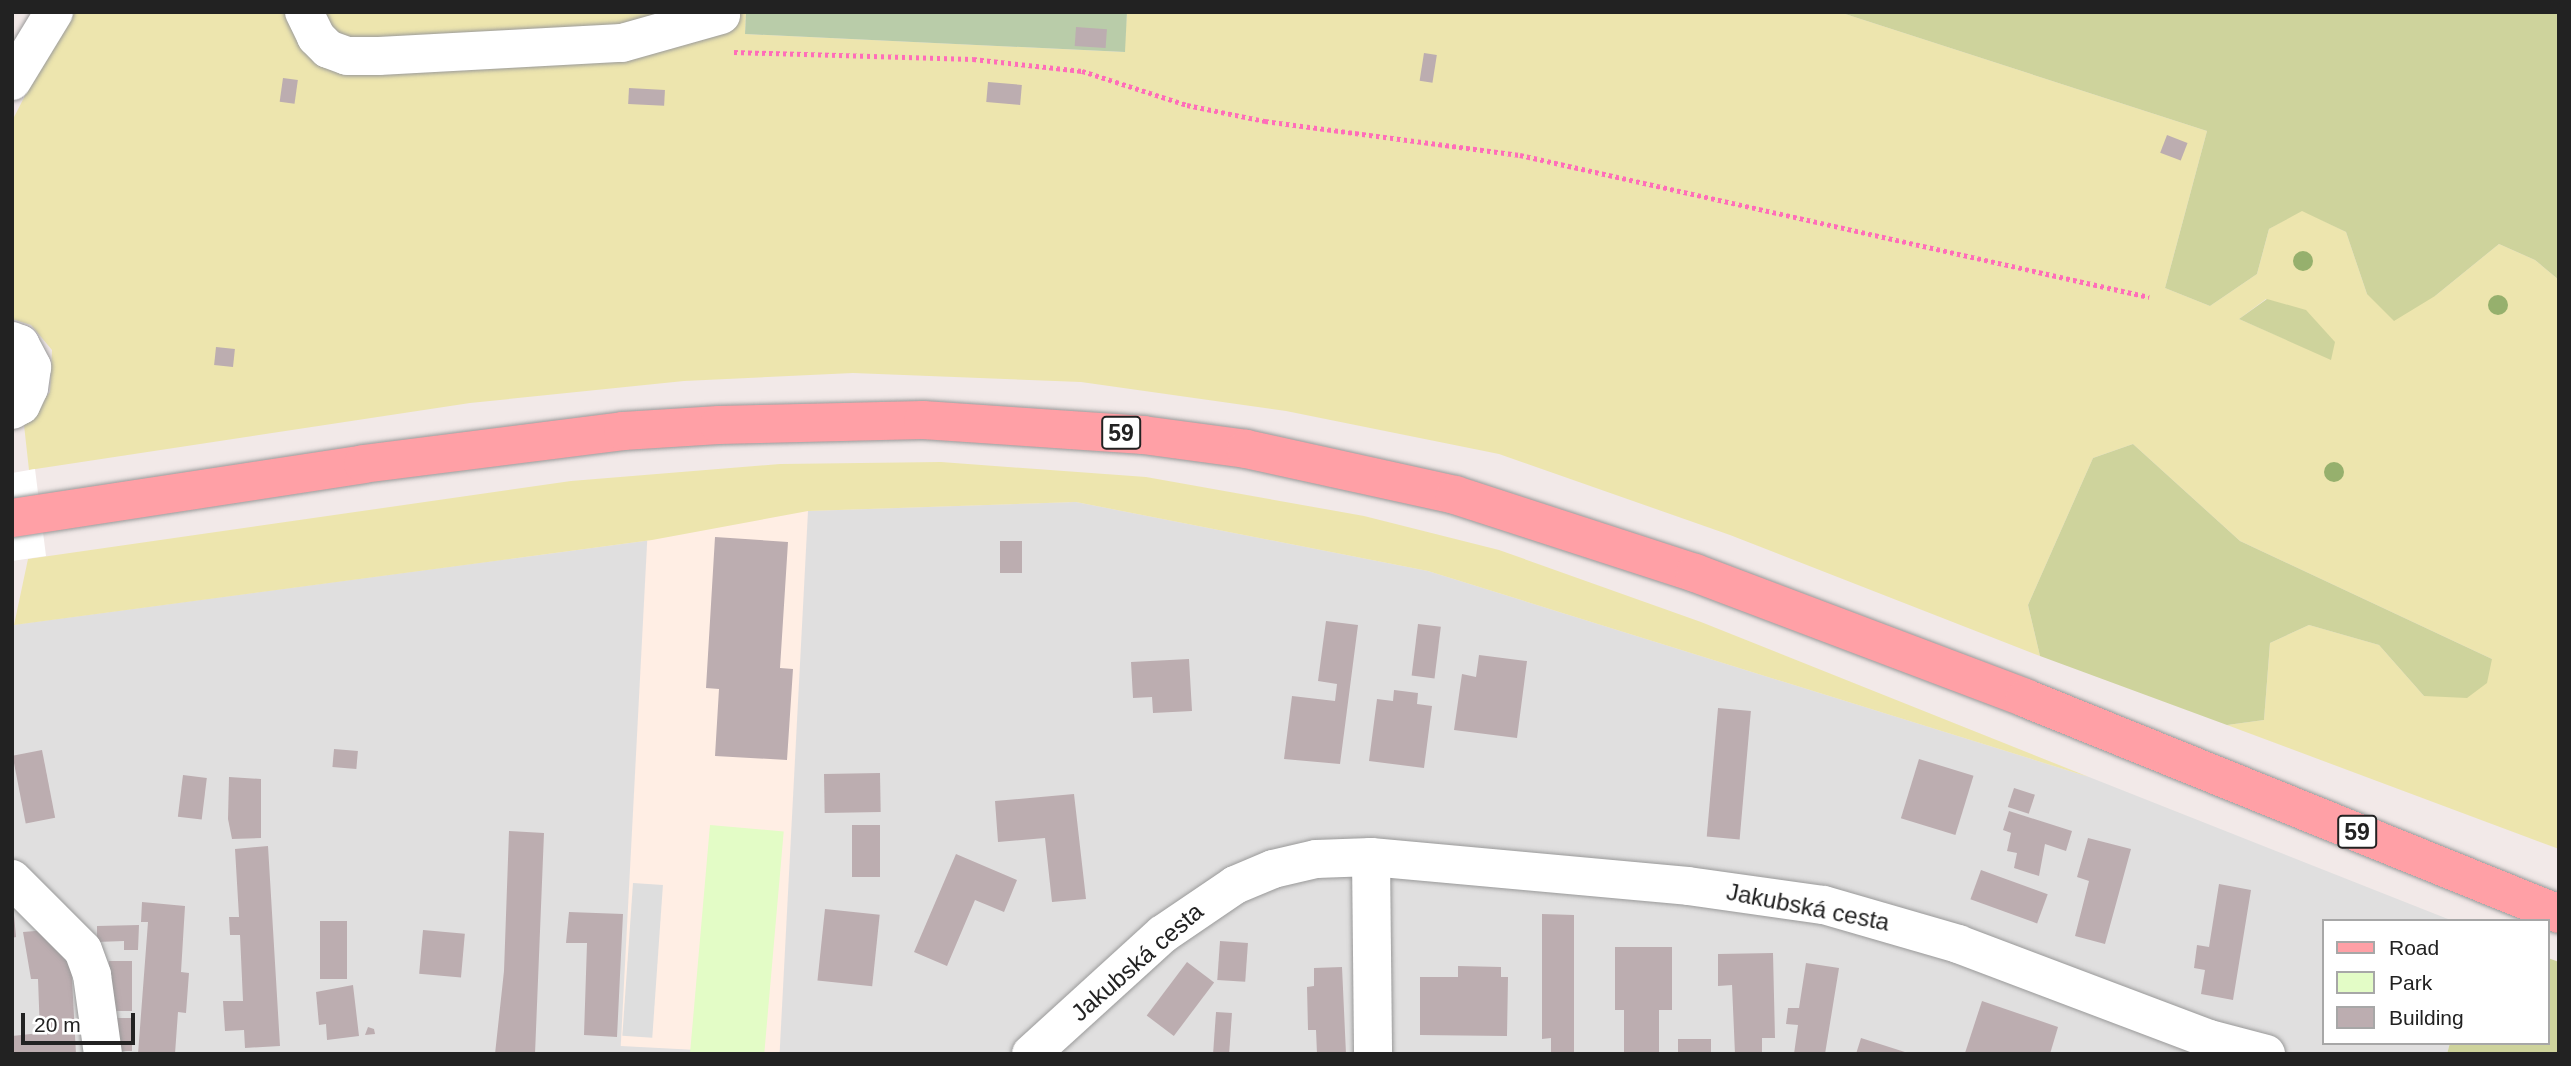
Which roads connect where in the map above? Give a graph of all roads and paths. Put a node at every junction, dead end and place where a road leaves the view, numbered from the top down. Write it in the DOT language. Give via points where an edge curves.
graph roads {
  1 [pos="54,12"];
  2 [pos="304,12"];
  3 [pos="722,15"];
  4 [pos="730,52"];
  5 [pos="12,81"];
  6 [pos="2149,297"];
  7 [pos="12,341"];
  8 [pos="12,410"];
  9 [pos="27,515"];
  10 [pos="1371,857"];
  11 [pos="12,879"];
  12 [pos="2559,915"];
  13 [pos="103,1054"];
  14 [pos="1031,1054"];
  15 [pos="1373,1054"];
  16 [pos="2266,1054"];
  1 -- 5 [label="street"];
  2 -- 3 [label="street" via="316,37 328,49 346,56 622,43"];
  4 -- 6 [label="path" via="973,59 1082,71 1187,105 1265,121 1520,155"];
  7 -- 8 [label="street" via="20,344 32,367 29,388 21,405"];
  9 -- 12 [label="main road, 59" via="377,462 623,431 719,425 923,420 1130,434 1246,449 1455,495 1695,573 2025,698"];
  10 -- 14 [label="street, Jakubská cesta" via="1316,859 1273,869 1235,885 1163,934"];
  10 -- 15 [label="street"];
  10 -- 16 [label="street, Jakubská cesta" via="1688,886 1824,905 1958,944 2209,1039"];
  11 -- 13 [label="street" via="83,950 92,975"];
}
